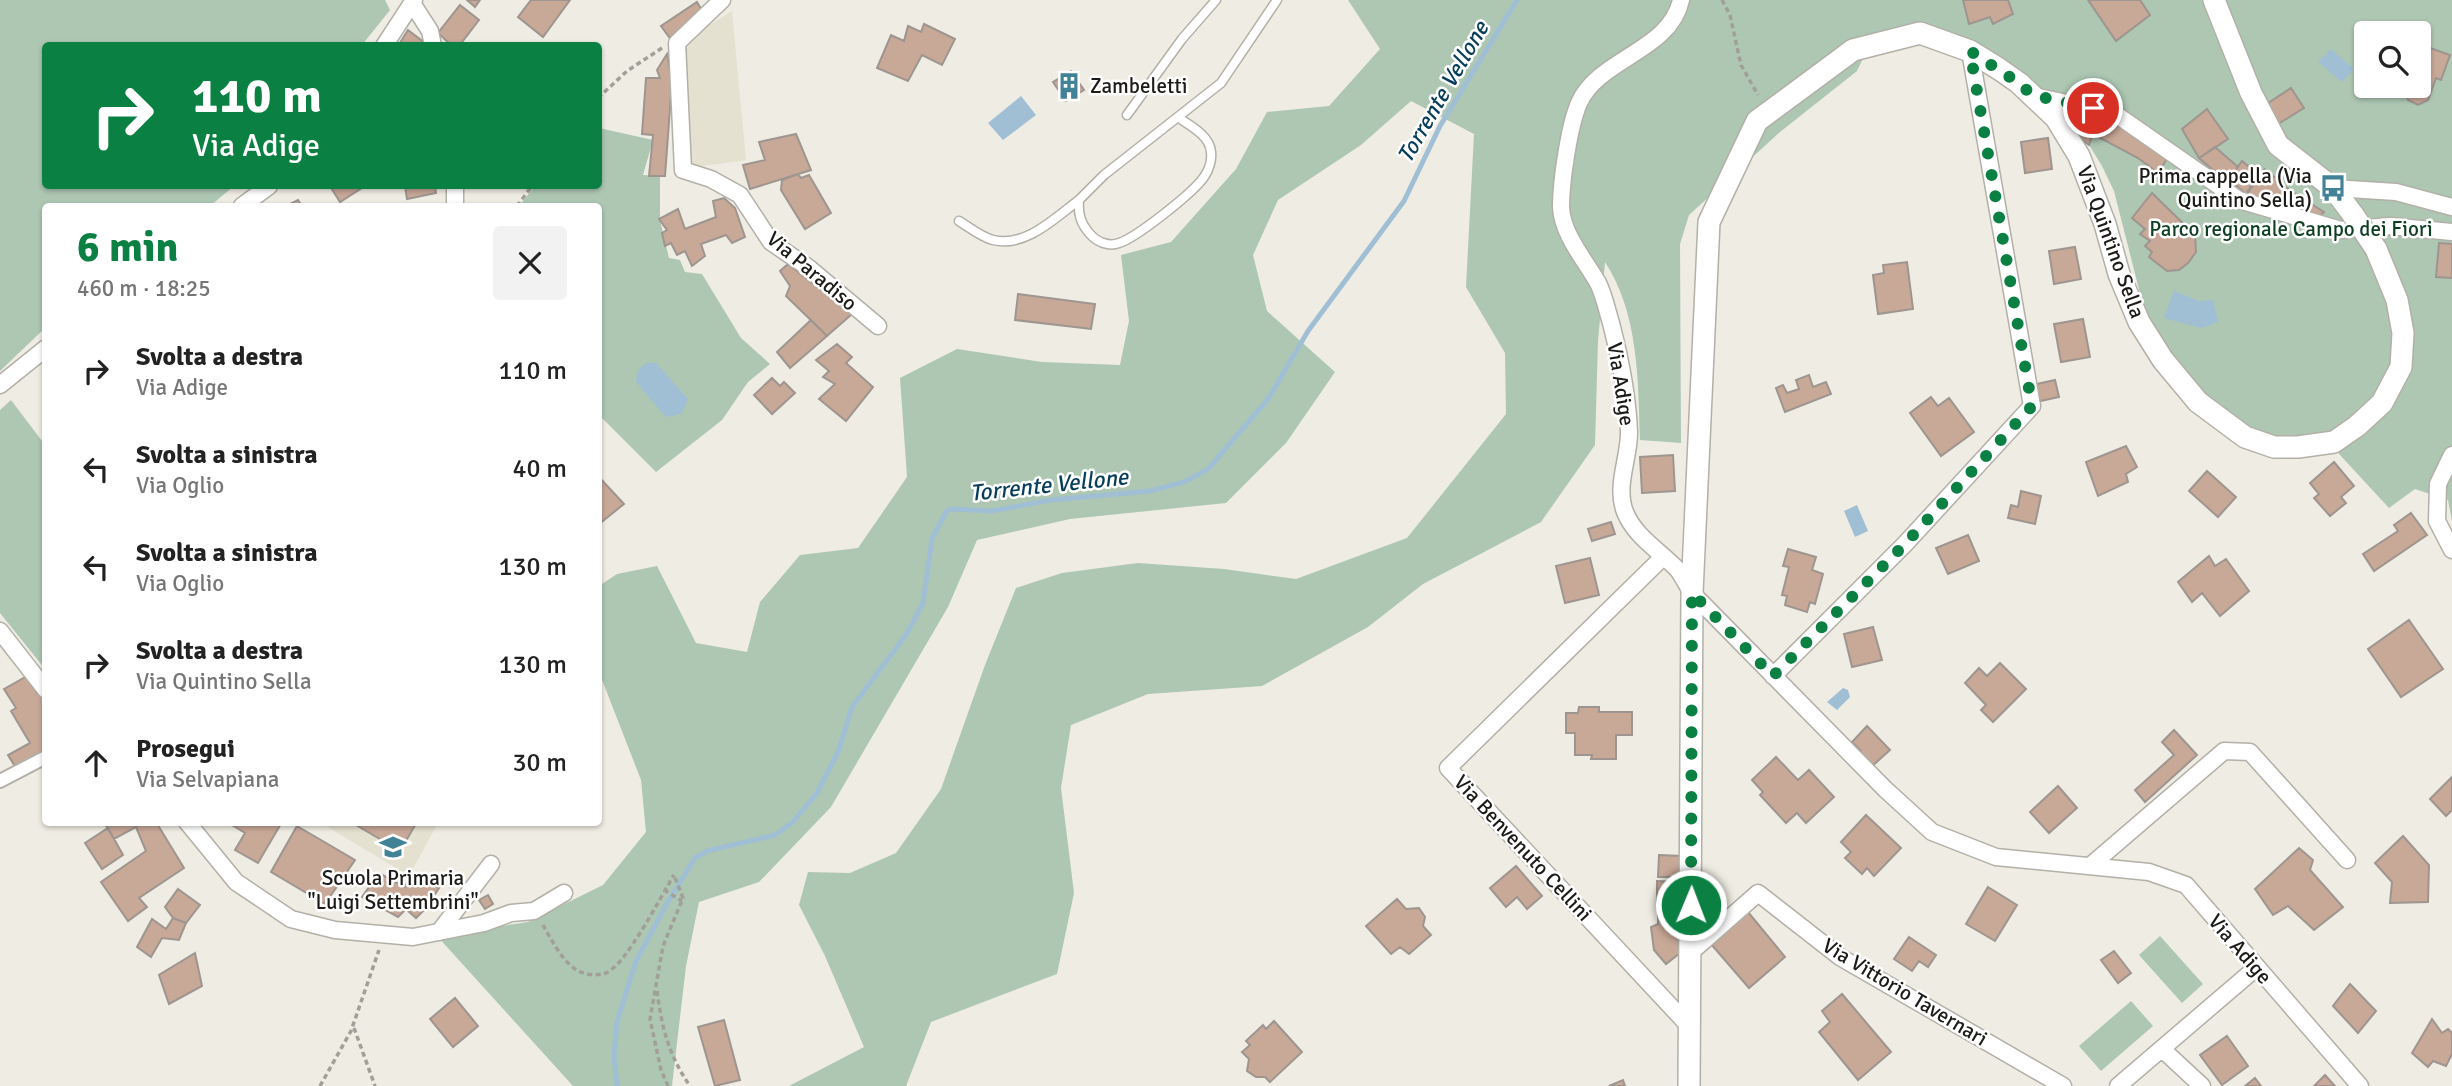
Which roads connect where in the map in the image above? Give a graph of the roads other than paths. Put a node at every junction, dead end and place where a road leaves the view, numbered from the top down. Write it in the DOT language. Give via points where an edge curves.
graph roads {
  1 [pos="722,0"];
  2 [pos="1216,0"];
  3 [pos="1277,0"];
  4 [pos="1681,0"];
  5 [pos="2214,0"];
  6 [pos="413,2"];
  7 [pos="387,42"];
  8 [pos="432,42"];
  9 [pos="1970,51"];
  10 [pos="2032,95"];
  11 [pos="1127,115"];
  12 [pos="1179,117"];
  13 [pos="2333,188"];
  14 [pos="265,189"];
  15 [pos="1079,200"];
  16 [pos="246,203"];
  17 [pos="2452,207"];
  18 [pos="959,221"];
  19 [pos="2452,232"];
  20 [pos="878,327"];
  21 [pos="42,351"];
  22 [pos="0,385"];
  23 [pos="2452,455"];
  24 [pos="2452,550"];
  25 [pos="1663,557"];
  26 [pos="1692,593"];
  27 [pos="0,631"];
  28 [pos="1773,676"];
  29 [pos="42,685"];
  30 [pos="42,759"];
  31 [pos="0,781"];
  32 [pos="190,826"];
  33 [pos="2347,860"];
  34 [pos="491,864"];
  35 [pos="2090,866"];
  36 [pos="564,892"];
  37 [pos="439,932"];
  38 [pos="1691,952"];
  39 [pos="2256,968"];
  40 [pos="1690,1027"];
  41 [pos="2162,1049"];
  42 [pos="1689,1086"];
  43 [pos="2063,1086"];
  44 [pos="2118,1086"];
  45 [pos="2202,1086"];
  46 [pos="2360,1086"];
  1 -- 20 [label="street, Via Paradiso" via="677,43 683,170 740,195 771,242"];
  2 -- 11 [label="lane"];
  3 -- 12 [label="lane" via="1221,83"];
  4 -- 25 [label="street, Via Adige" via="1668,27 1590,85 1580,100 1571,124 1561,206 1564,223 1600,286 1619,363 1629,434 1621,493 1625,511"];
  5 -- 13 [label="street, Via Quintino Sella" via="2251,93 2278,145"];
  6 -- 7 [label="street"];
  6 -- 8 [label="street"];
  9 -- 10 [label="street, Via Quintino Sella"];
  9 -- 26 [label="street, Via Quintino Sella" via="1920,33 1853,50 1757,121 1709,222"];
  9 -- 28 [label="street" via="2032,406 1905,544"];
  10 -- 13 [label="street, Via Quintino Sella, bridge" via="2056,118 2080,156 2138,322 2163,360 2198,402 2245,438 2274,447 2334,442 2382,403 2401,367 2403,333 2397,300 2376,249"];
  10 -- 19 [label="street" via="2114,113 2238,200 2342,230 2390,226"];
  12 -- 15 [label="lane"];
  12 -- 15 [label="lane" via="1206,138 1212,150 1210,166 1198,184 1163,214 1124,241 1105,244 1083,226"];
  13 -- 17 [label="street" via="2396,192"];
  14 -- 16 [label="street"];
  15 -- 18 [label="lane" via="1035,232 1010,242 991,239"];
  21 -- 22 [label="street"];
  23 -- 24 [label="street" via="2438,484 2437,521"];
  25 -- 26 [label="street, Via Adige"];
  25 -- 40 [label="street, Via Benvenuto Cellini" via="1447,768"];
  26 -- 28 [label="street, Via Adige"];
  26 -- 38 [label="street"];
  27 -- 29 [label="street"];
  28 -- 35 [label="street, Via Adige" via="1932,832 1996,856"];
  30 -- 31 [label="street"];
  32 -- 37 [label="street" via="236,882 291,919 335,930 413,937"];
  33 -- 35 [label="street" via="2250,752 2224,751"];
  34 -- 37 [label="street"];
  35 -- 39 [label="street, Via Adige" via="2149,872 2186,885"];
  36 -- 37 [label="street" via="534,911"];
  38 -- 40 [label="street"];
  38 -- 43 [label="street, Via Vittorio Tavernari" via="1758,893 1840,957"];
  39 -- 41 [label="street"];
  39 -- 46 [label="street, Via Adige"];
  40 -- 42 [label="street"];
  41 -- 44 [label="street"];
  41 -- 45 [label="street"];
}
